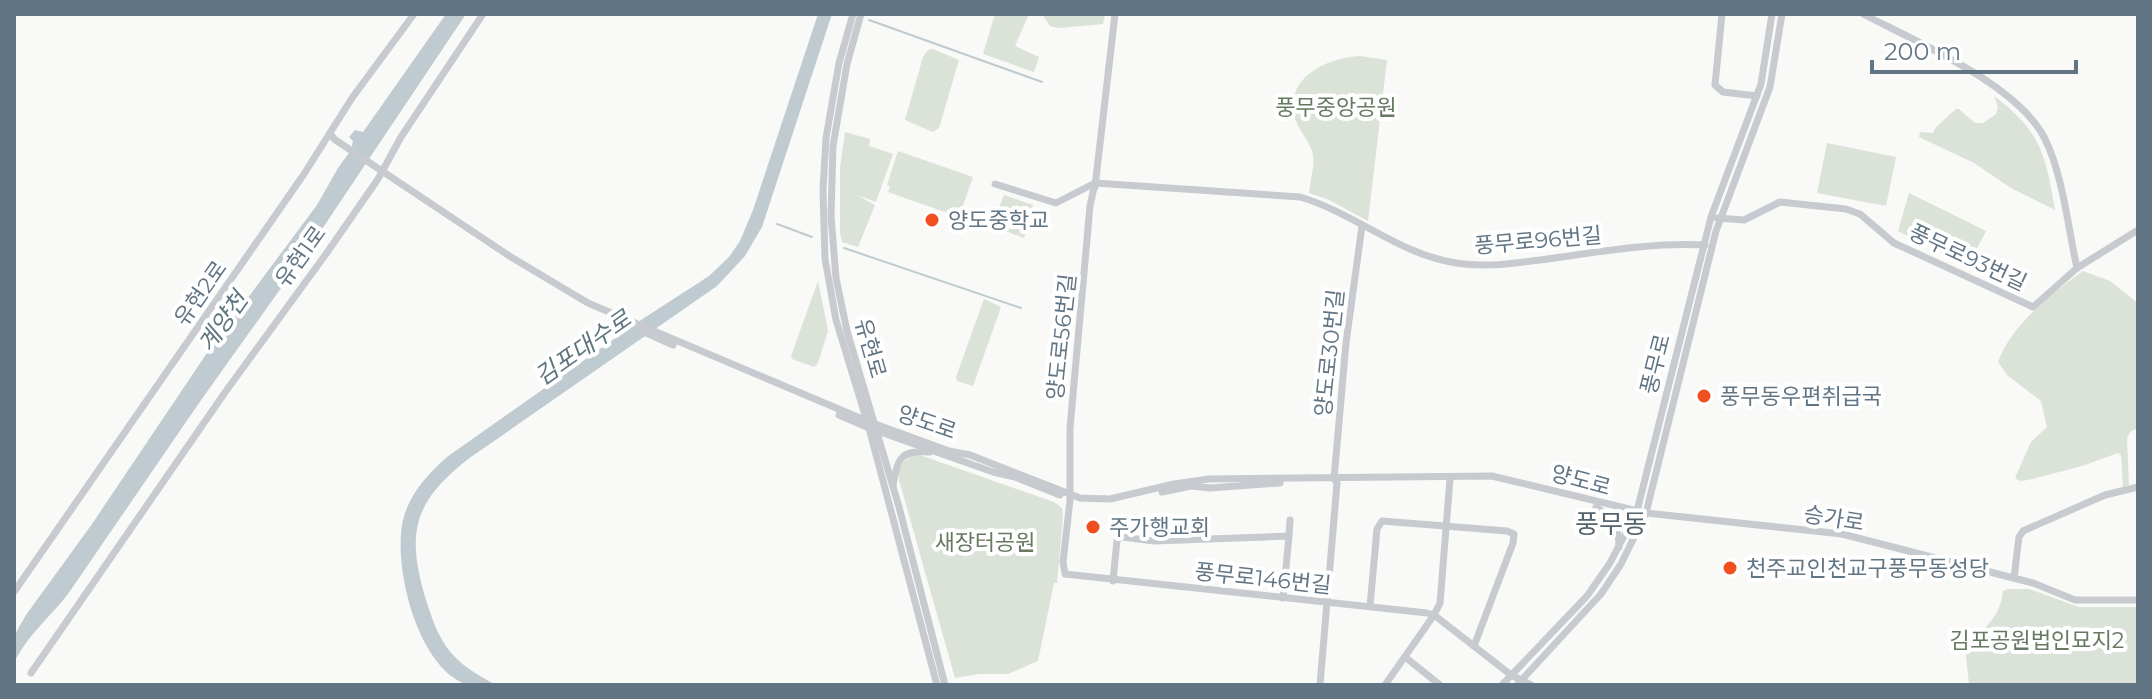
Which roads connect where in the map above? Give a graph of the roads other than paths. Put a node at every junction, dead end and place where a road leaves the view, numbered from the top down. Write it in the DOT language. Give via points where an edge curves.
graph roads {
  1 [pos="414,14"];
  2 [pos="483,14"];
  3 [pos="853,14"];
  4 [pos="861,14"];
  5 [pos="1115,14"];
  6 [pos="1722,14"];
  7 [pos="1772,14"];
  8 [pos="1782,14"];
  9 [pos="1863,14"];
  10 [pos="1757,96"];
  11 [pos="331,138"];
  12 [pos="380,172"];
  13 [pos="1095,183"];
  14 [pos="995,184"];
  15 [pos="1716,218"];
  16 [pos="1362,226"];
  17 [pos="2138,230"];
  18 [pos="1708,245"];
  19 [pos="2077,268"];
  20 [pos="872,426"];
  21 [pos="940,453"];
  22 [pos="1450,479"];
  23 [pos="1336,481"];
  24 [pos="892,487"];
  25 [pos="2138,487"];
  26 [pos="1070,498"];
  27 [pos="1596,507"];
  28 [pos="1636,513"];
  29 [pos="1646,513"];
  30 [pos="1290,520"];
  31 [pos="1447,525"];
  32 [pos="1289,536"];
  33 [pos="1619,548"];
  34 [pos="2014,578"];
  35 [pos="1113,581"];
  36 [pos="14,592"];
  37 [pos="1283,598"];
  38 [pos="2138,600"];
  39 [pos="1327,602"];
  40 [pos="1370,606"];
  41 [pos="1434,615"];
  42 [pos="1474,646"];
  43 [pos="1405,657"];
  44 [pos="31,673"];
  45 [pos="1511,675"];
  46 [pos="1519,682"];
  47 [pos="937,685"];
  48 [pos="945,685"];
  49 [pos="1320,685"];
  50 [pos="1385,685"];
  51 [pos="1440,685"];
  52 [pos="1502,685"];
  53 [pos="1531,685"];
  1 -- 11 [label="street, 유현2로" via="352,98"];
  2 -- 12 [label="street, 유현1로"];
  3 -- 20 [label="street, 유현로" via="831,104 823,220 836,320"];
  4 -- 20 [label="street, 유현로" via="835,123 831,216 840,304"];
  5 -- 13 [label="street, 양도로56번길"];
  6 -- 10 [label="street" via="1715,85 1723,92"];
  7 -- 10 [label="street, 풍무로"];
  8 -- 15 [label="street, 풍무로" via="1770,87"];
  9 -- 19 [label="street" via="1993,85 2022,107 2049,147"];
  10 -- 15 [label="street, 풍무로"];
  11 -- 12 [label="street, 양도로"];
  11 -- 36 [label="street, 유현2로"];
  12 -- 20 [label="street, 양도로" via="580,303"];
  12 -- 44 [label="street, 유현1로"];
  13 -- 14 [label="street" via="1056,203"];
  13 -- 16 [label="street, 풍무로96번길" via="1289,196 1320,204"];
  13 -- 26 [label="street, 양도로56번길" via="1072,407"];
  15 -- 18 [label="street, 풍무로"];
  15 -- 19 [label="street, 풍무로93번길" via="1744,220 1780,202 1846,209 1860,214 1894,243 2033,307"];
  16 -- 18 [label="street, 풍무로96번길" via="1419,255 1477,266"];
  16 -- 23 [label="street, 양도로30번길" via="1345,353"];
  17 -- 19 [label="street"];
  18 -- 28 [label="street, 풍무로"];
  18 -- 29 [label="street, 풍무로"];
  20 -- 21 [label="street, 양도로"];
  20 -- 24 [label="street, 유현로"];
  20 -- 26 [label="street, 양도로" via="970,455 1048,484"];
  20 -- 47 [label="street, 유현로"];
  21 -- 24 [label="street" via="903,455"];
  21 -- 26 [label="street, 양도로"];
  22 -- 23 [label="street, 양도로"];
  22 -- 27 [label="street, 양도로" via="1503,482"];
  22 -- 31 [label="street"];
  23 -- 26 [label="street, 양도로" via="1191,486 1110,503"];
  23 -- 28 [label="street, 양도로" via="1492,476"];
  23 -- 39 [label="street, 양도로30번길"];
  24 -- 48 [label="street, 유현로"];
  25 -- 34 [label="street" via="2023,531"];
  26 -- 35 [label="street, 풍무로146번길" via="1064,571"];
  27 -- 28 [label="street, 양도로"];
  27 -- 33 [label="street" via="1616,526"];
  28 -- 29 [label="street, 양도로"];
  28 -- 33 [label="street, 풍무로"];
  29 -- 34 [label="street, 승가로" via="1842,534"];
  29 -- 46 [label="street, 풍무로" via="1601,594"];
  30 -- 32 [label="street"];
  31 -- 40 [label="street" via="1380,523"];
  31 -- 41 [label="street"];
  31 -- 42 [label="street" via="1501,529 1515,537"];
  32 -- 35 [label="street" via="1154,541 1122,537 1117,540"];
  32 -- 37 [label="street"];
  33 -- 45 [label="street, 풍무로" via="1587,596"];
  34 -- 38 [label="street, 승가로" via="2075,600"];
  35 -- 37 [label="street, 풍무로146번길"];
  37 -- 39 [label="street, 풍무로146번길"];
  39 -- 40 [label="street, 풍무로146번길"];
  39 -- 49 [label="street, 양도로30번길"];
  40 -- 41 [label="street, 풍무로146번길"];
  41 -- 42 [label="street, 풍무로146번길"];
  41 -- 43 [label="street"];
  42 -- 45 [label="street, 풍무로146번길"];
  43 -- 50 [label="street"];
  43 -- 51 [label="street"];
  45 -- 46 [label="street, 풍무로146번길"];
  45 -- 52 [label="street, 풍무로"];
  46 -- 53 [label="street, 풍무로146번길"];
}
